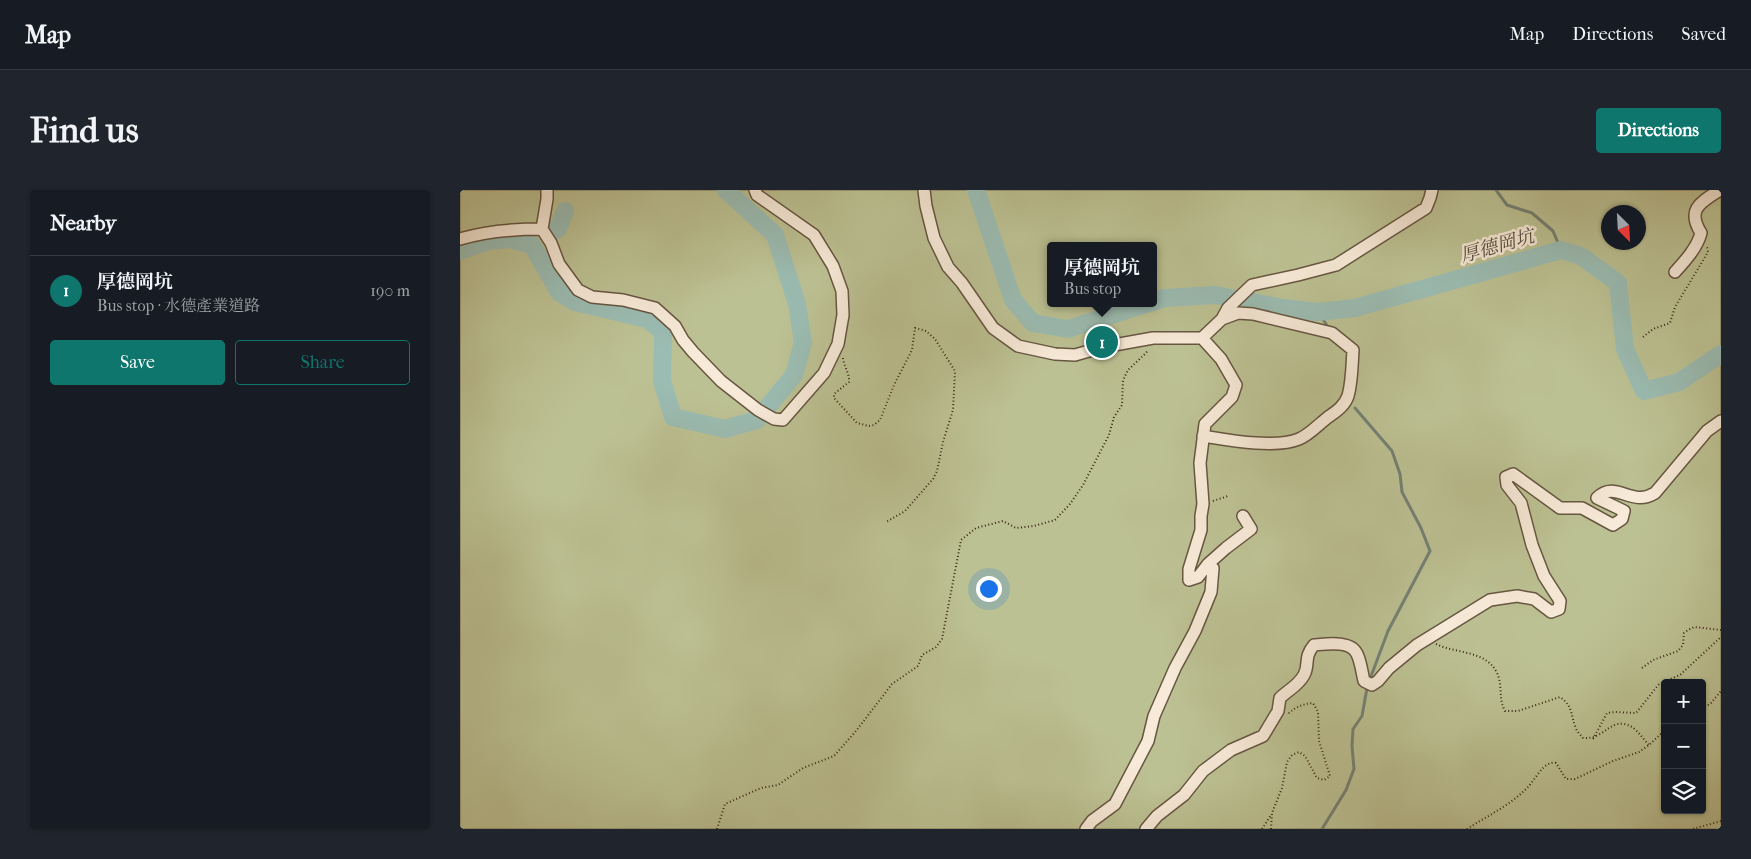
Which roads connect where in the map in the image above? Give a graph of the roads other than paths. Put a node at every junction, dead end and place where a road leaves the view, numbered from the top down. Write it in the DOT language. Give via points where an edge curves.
graph roads {
  1 [pos="547,190"];
  2 [pos="755,190"];
  3 [pos="924,190"];
  4 [pos="1432,190"];
  5 [pos="1720,190"];
  6 [pos="542,229"];
  7 [pos="460,239"];
  8 [pos="1675,272"];
  9 [pos="1222,319"];
  10 [pos="1202,338"];
  11 [pos="1721,420"];
  12 [pos="1203,436"];
  13 [pos="1243,516"];
  14 [pos="1208,564"];
  15 [pos="1086,829"];
  16 [pos="1146,829"];
  1 -- 6 [label="street"];
  2 -- 6 [label="street" via="757,195 814,236 833,266 842,291 843,315 838,344 824,373 782,420 758,410 721,381 683,340 675,326 655,308 592,297 578,290 559,264"];
  3 -- 10 [label="street" via="934,238 948,267 980,306 993,328 1018,346 1075,355 1153,338"];
  4 -- 9 [label="street" via="1426,208 1336,265 1252,285 1228,308"];
  5 -- 8 [label="street" via="1696,209 1696,226 1701,233"];
  6 -- 7 [label="street" via="519,229"];
  9 -- 10 [label="street"];
  9 -- 12 [label="street" via="1238,313 1253,314 1332,333 1354,350 1350,384 1342,407 1301,438 1266,443"];
  10 -- 12 [label="street" via="1222,359 1236,385 1232,397 1205,424"];
  11 -- 16 [label="street" via="1707,431 1648,498 1612,490 1601,494 1597,498 1624,511 1622,519 1613,525 1582,508 1560,508 1514,474 1506,478 1507,485 1522,503 1532,544 1544,576 1560,601 1559,608 1551,612 1534,599 1517,596 1490,600 1417,645 1372,684 1364,681 1357,652 1349,646 1314,645 1307,653 1305,674 1280,698 1278,711 1263,736 1231,750 1203,771 1184,795"];
  12 -- 14 [label="street" via="1201,530 1189,569 1190,580 1198,577"];
  13 -- 14 [label="street" via="1251,529"];
  14 -- 15 [label="street" via="1213,568 1212,592 1154,716 1148,740 1115,804"];
}
